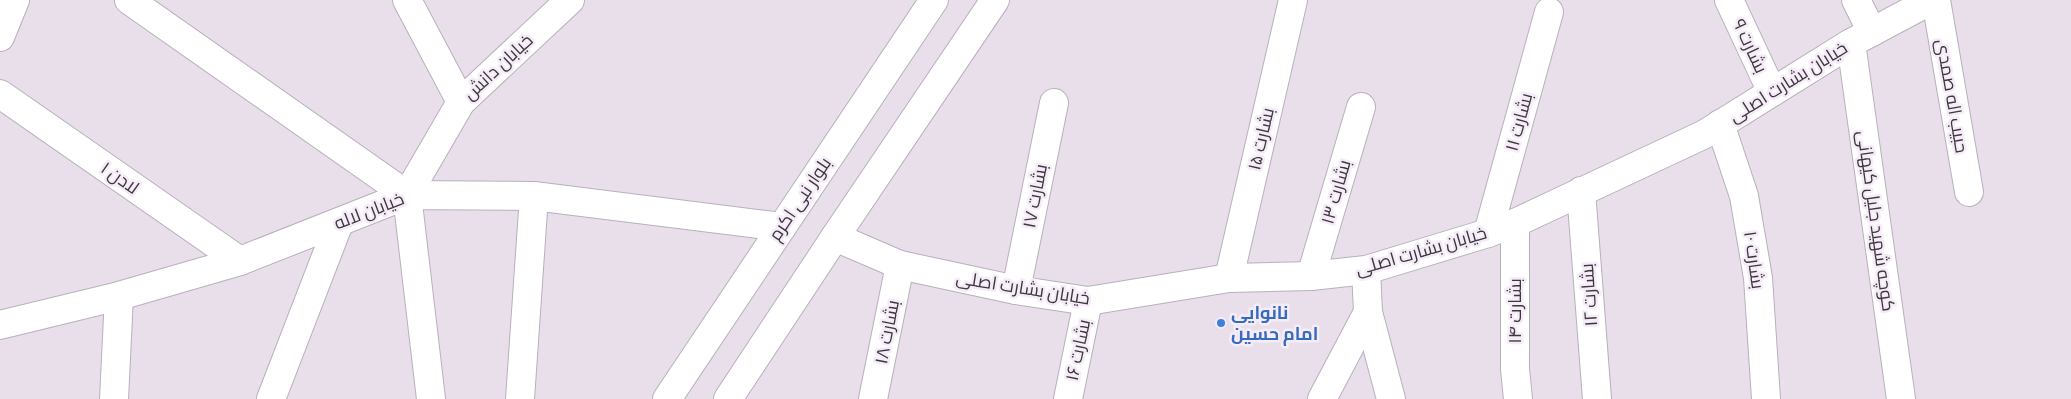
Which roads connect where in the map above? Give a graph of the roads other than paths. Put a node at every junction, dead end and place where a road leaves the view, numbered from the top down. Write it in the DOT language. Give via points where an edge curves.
graph roads {
  1 [pos="129,0"];
  2 [pos="407,0"];
  3 [pos="570,0"];
  4 [pos="934,0"];
  5 [pos="995,0"];
  6 [pos="1293,0"];
  7 [pos="1729,0"];
  8 [pos="1856,0"];
  9 [pos="1932,0"];
  10 [pos="1936,0"];
  11 [pos="1549,12"];
  12 [pos="1861,38"];
  13 [pos="1772,92"];
  14 [pos="0,94"];
  15 [pos="461,102"];
  16 [pos="1054,103"];
  17 [pos="1361,107"];
  18 [pos="1720,124"];
  19 [pos="1581,191"];
  20 [pos="1968,192"];
  21 [pos="407,195"];
  22 [pos="534,196"];
  23 [pos="1516,222"];
  24 [pos="339,223"];
  25 [pos="782,227"];
  26 [pos="1488,233"];
  27 [pos="835,237"];
  28 [pos="240,261"];
  29 [pos="900,266"];
  30 [pos="1366,270"];
  31 [pos="1311,276"];
  32 [pos="1229,278"];
  33 [pos="1016,290"];
  34 [pos="119,296"];
  35 [pos="1088,301"];
  36 [pos="1368,312"];
  37 [pos="0,325"];
  38 [pos="114,399"];
  39 [pos="271,399"];
  40 [pos="431,399"];
  41 [pos="520,399"];
  42 [pos="667,399"];
  43 [pos="728,399"];
  44 [pos="873,399"];
  45 [pos="1068,399"];
  46 [pos="1322,399"];
  47 [pos="1391,399"];
  48 [pos="1518,399"];
  49 [pos="1597,399"];
  50 [pos="1766,399"];
  51 [pos="1901,399"];
  1 -- 21 [label="street"];
  2 -- 15 [label="street"];
  3 -- 15 [label="street, خیابان دانش"];
  4 -- 25 [label="street, بلوار نبی اکرم"];
  5 -- 27 [label="street"];
  6 -- 32 [label="street, بشارت ۱۵"];
  7 -- 13 [label="street, بشارت ۹"];
  8 -- 12 [label="street, کوچه شهید جلیل کیهانی"];
  9 -- 12 [label="street, خیابان بشارت اصلی"];
  10 -- 20 [label="street, حبیب اله صمدی"];
  11 -- 26 [label="street, بشارت ۱۱"];
  12 -- 13 [label="street, خیابان بشارت اصلی"];
  12 -- 51 [label="street, کوچه شهید جلیل کیهانی"];
  13 -- 18 [label="street, خیابان بشارت اصلی"];
  14 -- 28 [label="street, لادن ۱"];
  15 -- 21 [label="street, خیابان دانش"];
  16 -- 33 [label="street, بشارت ۱۷"];
  17 -- 31 [label="street, بشارت ۱۳"];
  18 -- 19 [label="street, خیابان بشارت اصلی"];
  18 -- 50 [label="street, بشارت ۱۰" via="1744,196 1758,278"];
  19 -- 23 [label="street, خیابان بشارت اصلی"];
  19 -- 49 [label="street, بشارت ۱۲"];
  21 -- 22 [label="street, خیابان لاله"];
  21 -- 24 [label="street, خیابان لاله"];
  21 -- 40 [label="street"];
  22 -- 25 [label="street, خیابان لاله"];
  22 -- 41 [label="street"];
  23 -- 26 [label="street, خیابان بشارت اصلی"];
  23 -- 48 [label="street, بشارت ۱۴" via="1515,369"];
  24 -- 28 [label="street, خیابان لاله"];
  24 -- 39 [label="street"];
  25 -- 42 [label="street, بلوار نبی اکرم"];
  26 -- 30 [label="street, خیابان بشارت اصلی"];
  27 -- 29 [label="street, خیابان بشارت اصلی"];
  27 -- 43 [label="street"];
  28 -- 34 [label="street, خیابان لاله"];
  29 -- 33 [label="street, خیابان بشارت اصلی"];
  29 -- 44 [label="street, بشارت ۱۸"];
  30 -- 31 [label="street, خیابان بشارت اصلی"];
  30 -- 36 [label="street"];
  31 -- 32 [label="street, خیابان بشارت اصلی"];
  32 -- 35 [label="street, خیابان بشارت اصلی"];
  33 -- 35 [label="street, خیابان بشارت اصلی"];
  34 -- 37 [label="street, خیابان لاله"];
  34 -- 38 [label="street"];
  35 -- 45 [label="street, بشارت ۱۶"];
  36 -- 46 [label="street"];
  36 -- 47 [label="street"];
}
